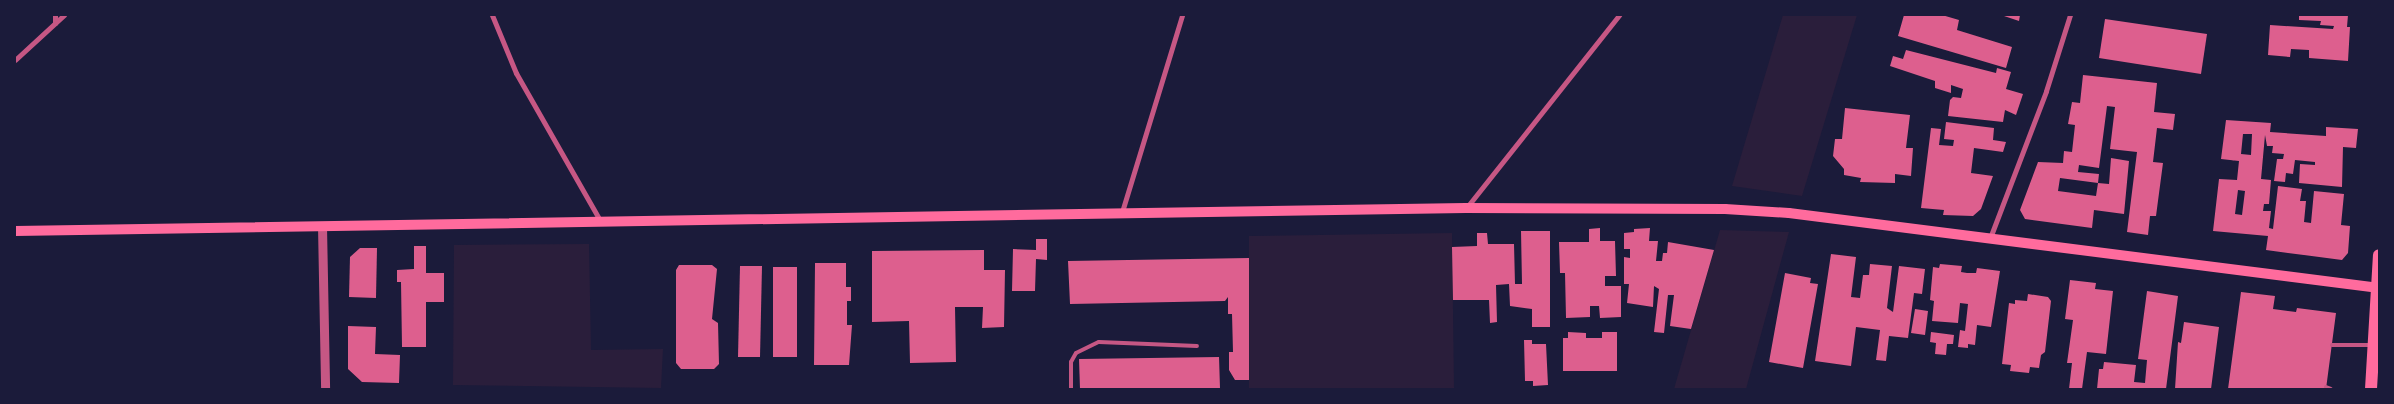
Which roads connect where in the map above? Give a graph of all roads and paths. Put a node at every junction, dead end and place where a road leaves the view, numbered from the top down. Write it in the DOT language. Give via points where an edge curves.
graph roads {
  1 [pos="54,15"];
  2 [pos="64,15"];
  3 [pos="492,15"];
  4 [pos="1182,15"];
  5 [pos="1618,15"];
  6 [pos="2070,15"];
  7 [pos="55,23"];
  8 [pos="15,60"];
  9 [pos="1466,208"];
  10 [pos="1121,215"];
  11 [pos="602,223"];
  12 [pos="322,226"];
  13 [pos="15,231"];
  14 [pos="1990,238"];
  15 [pos="2379,256"];
  16 [pos="2378,287"];
  17 [pos="2332,345"];
  18 [pos="2374,345"];
  19 [pos="1198,346"];
  20 [pos="2379,382"];
  21 [pos="2326,387"];
  22 [pos="325,389"];
  23 [pos="1071,389"];
  24 [pos="2331,389"];
  25 [pos="2372,389"];
  1 -- 7 [label="street"];
  2 -- 7 [label="street"];
  3 -- 11 [label="street" via="516,73"];
  4 -- 10 [label="street"];
  5 -- 9 [label="street"];
  6 -- 14 [label="street" via="2046,91"];
  7 -- 8 [label="street"];
  9 -- 10 [label="main road"];
  9 -- 14 [label="main road" via="1756,210"];
  10 -- 11 [label="main road"];
  11 -- 12 [label="main road"];
  12 -- 13 [label="main road"];
  12 -- 22 [label="street"];
  14 -- 16 [label="main road"];
  15 -- 16 [label="main road"];
  16 -- 18 [label="main road"];
  17 -- 18 [label="lane"];
  18 -- 25 [label="main road"];
  19 -- 23 [label="lane" via="1098,342 1076,353 1071,362"];
  20 -- 25 [label="main road"];
  21 -- 24 [label="lane"];
}
